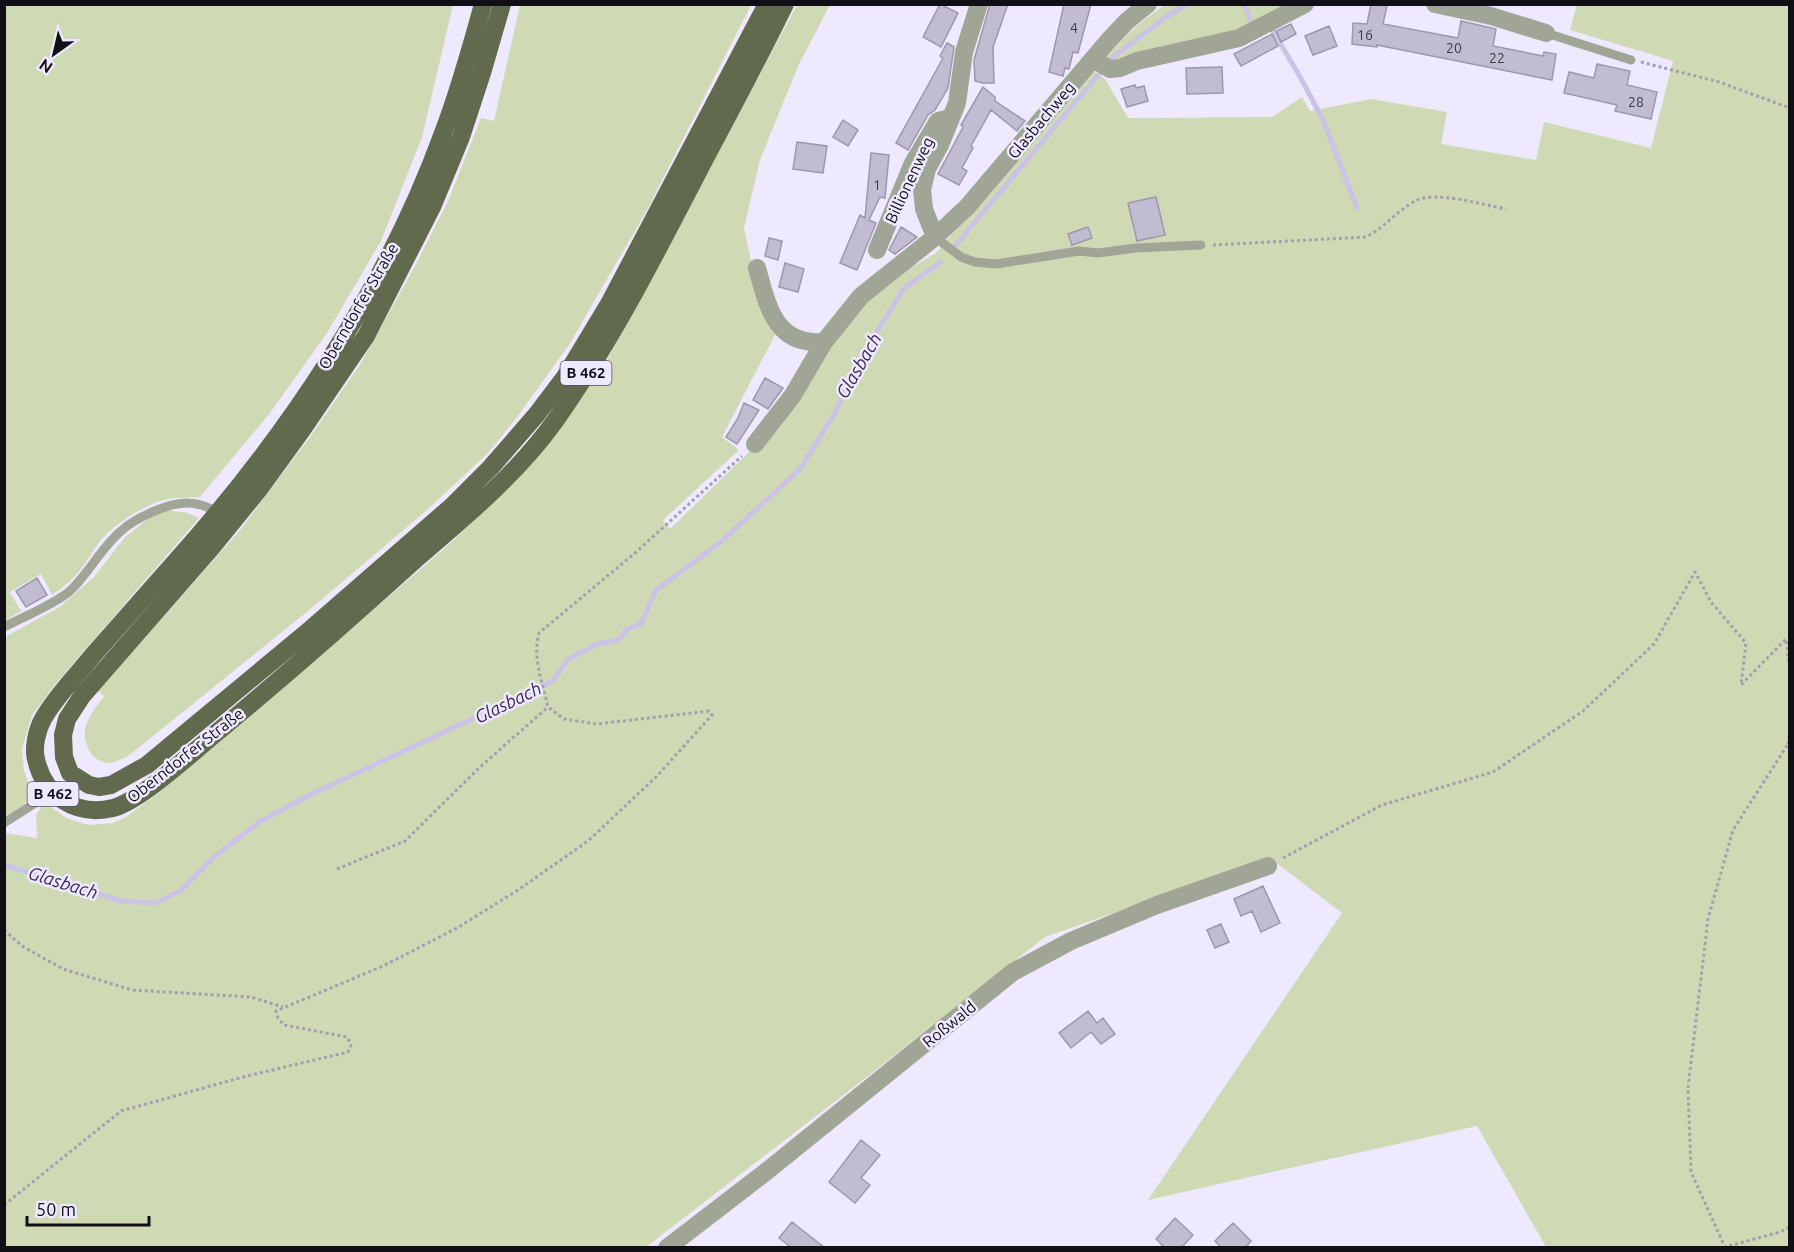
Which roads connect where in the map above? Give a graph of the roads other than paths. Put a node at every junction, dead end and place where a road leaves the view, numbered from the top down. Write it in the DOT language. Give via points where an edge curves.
graph roads {
  1 [pos="483,4"];
  2 [pos="502,4"];
  3 [pos="767,4"];
  4 [pos="786,4"];
  5 [pos="979,4"];
  6 [pos="1148,4"];
  7 [pos="1305,4"];
  8 [pos="1435,4"];
  9 [pos="1546,33"];
  10 [pos="1093,59"];
  11 [pos="1631,60"];
  12 [pos="950,120"];
  13 [pos="935,237"];
  14 [pos="1201,245"];
  15 [pos="877,250"];
  16 [pos="757,268"];
  17 [pos="824,342"];
  18 [pos="755,444"];
  19 [pos="219,512"];
  20 [pos="4,627"];
  21 [pos="51,793"];
  22 [pos="4,823"];
  23 [pos="1268,866"];
  24 [pos="667,1248"];
  1 -- 19 [label="main road, Oberndorfer Straße / B 462" via="442,137 381,272 320,375"];
  2 -- 3 [label="main road, Oberndorfer Straße / B 462" via="461,137 432,207 366,336 260,488 82,696 67,719 64,757 70,772 89,785 111,785 147,765 451,507 517,438 565,377 609,304"];
  4 -- 21 [label="main road, Oberndorfer Straße / B 462" via="604,347 553,424 505,478 292,669 124,804 108,810 78,809"];
  5 -- 12 [label="street, Billionenweg"];
  6 -- 10 [label="street, Glasbachweg"];
  7 -- 10 [label="street" via="1239,38 1120,68 1110,69"];
  8 -- 9 [label="street"];
  9 -- 11 [label="lane"];
  10 -- 13 [label="street, Glasbachweg" via="967,207"];
  12 -- 13 [label="street, Billionenweg" via="927,169 922,190 924,209"];
  12 -- 15 [label="street, Billionenweg" via="939,121 914,163"];
  13 -- 14 [label="lane" via="961,257 996,264 1079,251"];
  13 -- 17 [label="street, Glasbachweg" via="861,296"];
  16 -- 17 [label="street" via="768,302 786,335 809,343"];
  17 -- 18 [label="street, Glasbachweg" via="793,395"];
  19 -- 20 [label="lane" via="188,502 145,516 121,530 68,593"];
  19 -- 21 [label="main road, Oberndorfer Straße / B 462" via="68,685 41,723 35,757"];
  21 -- 22 [label="lane"];
  23 -- 24 [label="street, Roßwald" via="1157,905 1013,972"];
}
